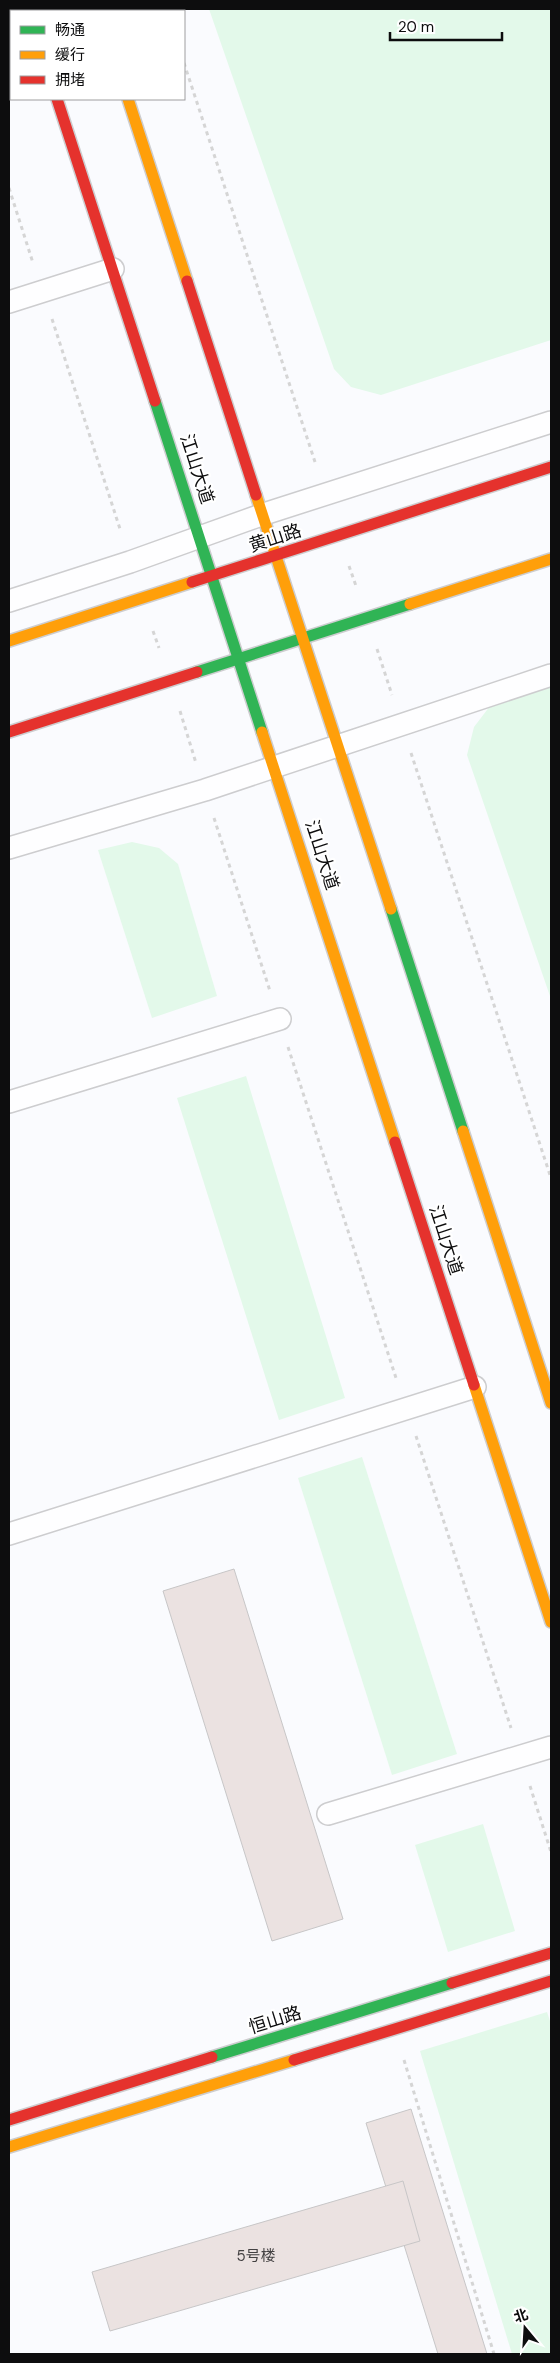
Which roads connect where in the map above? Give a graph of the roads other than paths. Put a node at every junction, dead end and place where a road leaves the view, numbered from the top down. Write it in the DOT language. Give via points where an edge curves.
graph roads {
  1 [pos="57,100"];
  2 [pos="128,100"];
  3 [pos="113,269"];
  4 [pos="9,302"];
  5 [pos="551,422"];
  6 [pos="551,467"];
  7 [pos="264,514"];
  8 [pos="201,537"];
  9 [pos="278,555"];
  10 [pos="551,559"];
  11 [pos="213,576"];
  12 [pos="9,601"];
  13 [pos="304,638"];
  14 [pos="9,642"];
  15 [pos="240,658"];
  16 [pos="551,675"];
  17 [pos="9,732"];
  18 [pos="339,746"];
  19 [pos="275,766"];
  20 [pos="9,848"];
  21 [pos="280,1019"];
  22 [pos="9,1102"];
  23 [pos="475,1387"];
  24 [pos="551,1403"];
  25 [pos="9,1534"];
  26 [pos="551,1622"];
  27 [pos="551,1747"];
  28 [pos="328,1814"];
  29 [pos="551,1953"];
  30 [pos="551,1981"];
  31 [pos="9,2120"];
  32 [pos="9,2147"];
  1 -- 3 [label="main road, 江山大道"];
  2 -- 7 [label="main road"];
  3 -- 4 [label="lane"];
  3 -- 8 [label="main road, 江山大道"];
  5 -- 7 [label="lane"];
  6 -- 9 [label="main road, 黄山路"];
  7 -- 8 [label="lane"];
  7 -- 9 [label="main road"];
  8 -- 11 [label="main road, 江山大道"];
  8 -- 12 [label="lane"];
  9 -- 11 [label="main road, 黄山路"];
  9 -- 13 [label="main road"];
  10 -- 13 [label="main road"];
  11 -- 14 [label="main road, 黄山路"];
  11 -- 15 [label="main road, 江山大道"];
  13 -- 15 [label="main road"];
  13 -- 18 [label="main road"];
  15 -- 17 [label="main road"];
  15 -- 19 [label="main road, 江山大道"];
  16 -- 18 [label="lane"];
  18 -- 19 [label="lane"];
  18 -- 24 [label="main road"];
  19 -- 20 [label="lane"];
  19 -- 23 [label="main road, 江山大道"];
  21 -- 22 [label="lane"];
  23 -- 25 [label="lane"];
  23 -- 26 [label="main road, 江山大道"];
  27 -- 28 [label="lane"];
  29 -- 31 [label="main road, 恒山路"];
  30 -- 32 [label="main road"];
}
